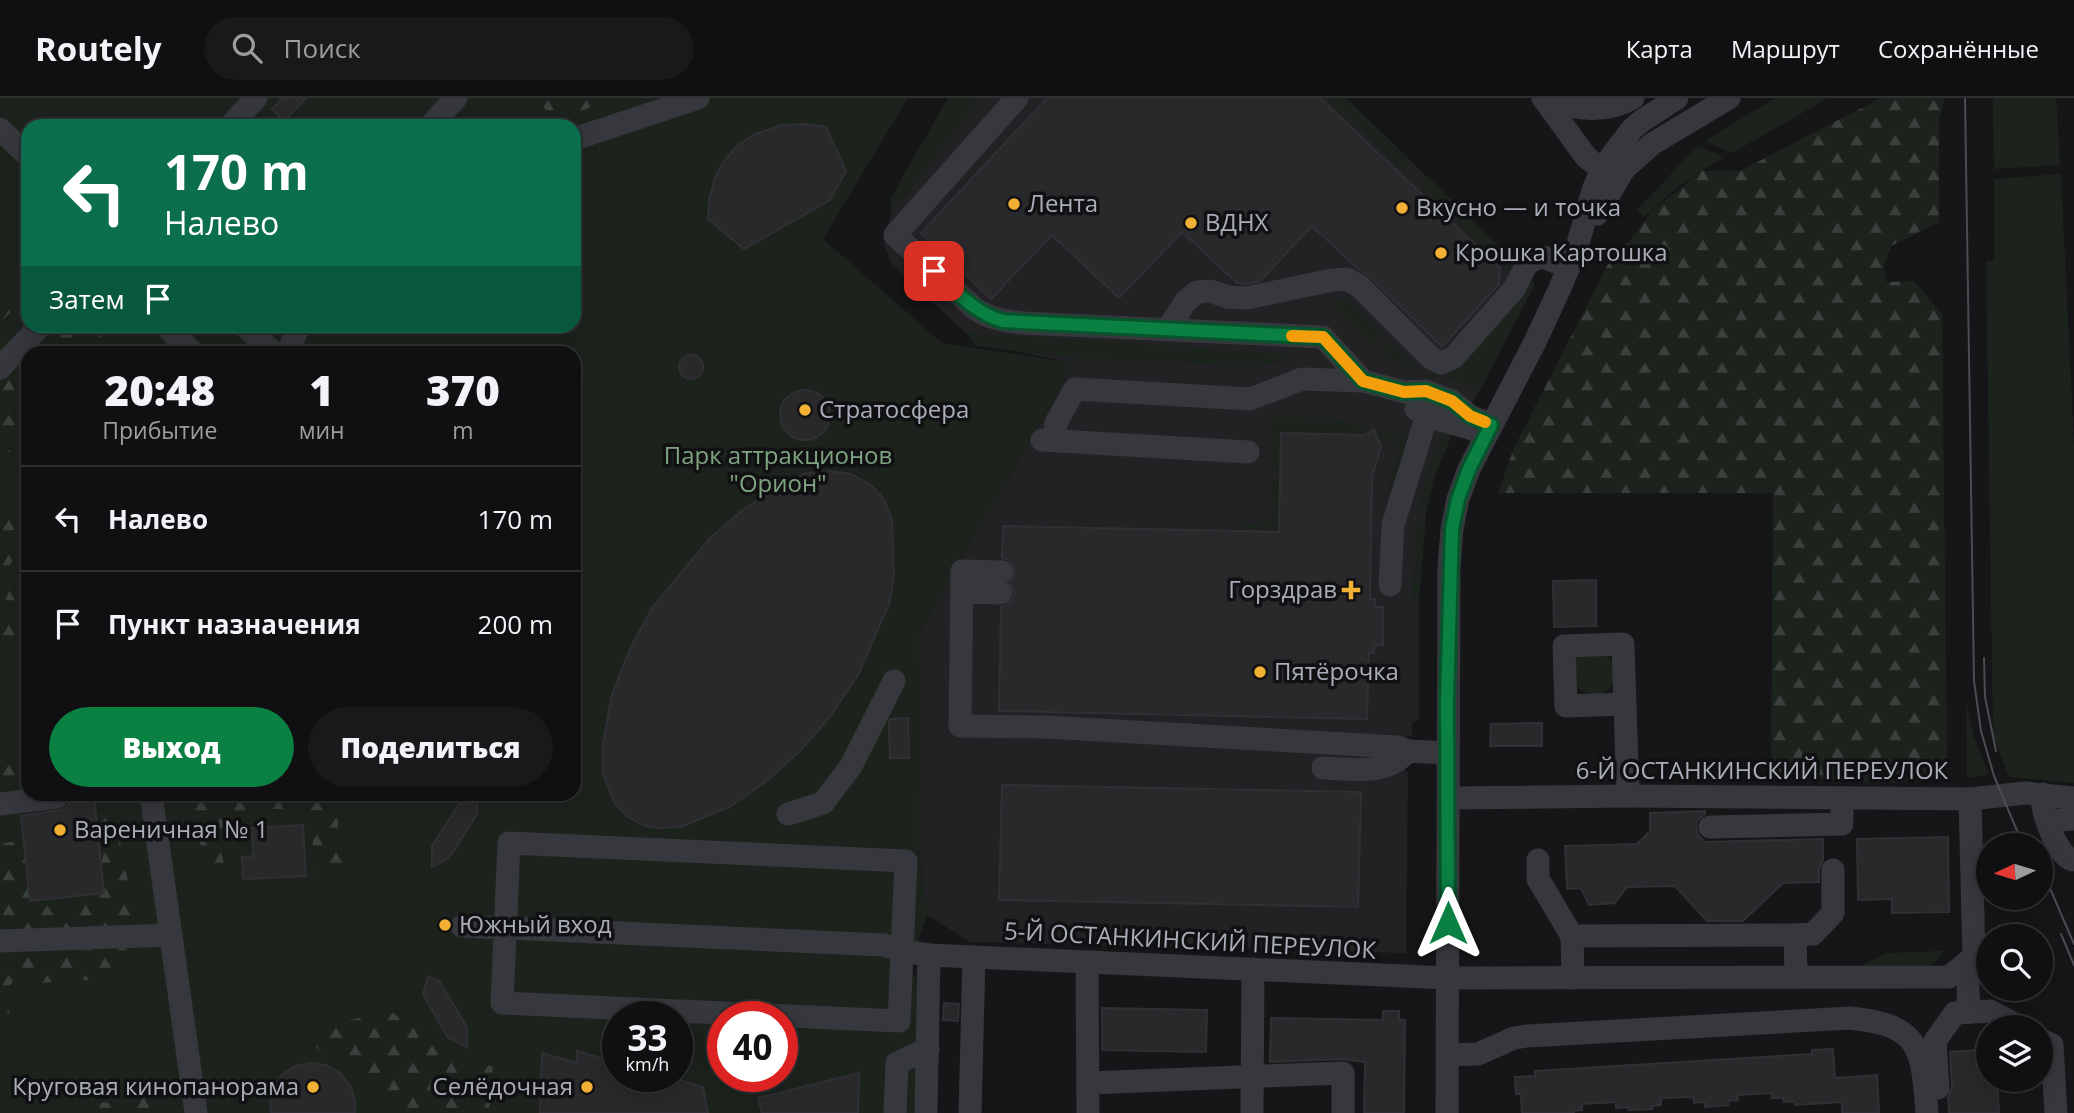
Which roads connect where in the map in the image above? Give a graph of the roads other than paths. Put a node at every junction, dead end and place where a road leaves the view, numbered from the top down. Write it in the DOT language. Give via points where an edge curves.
graph roads {
  1 [pos="256,98"];
  2 [pos="456,98"];
  3 [pos="472,98"];
  4 [pos="698,98"];
  5 [pos="1017,98"];
  6 [pos="1633,98"];
  7 [pos="1677,98"];
  8 [pos="1729,98"];
  9 [pos="1545,100"];
  10 [pos="236,119"];
  11 [pos="436,119"];
  12 [pos="452,119"];
  13 [pos="0,130"];
  14 [pos="581,137"];
  15 [pos="21,150"];
  16 [pos="1609,174"];
  17 [pos="1573,257"];
  18 [pos="1167,330"];
  19 [pos="33,333"];
  20 [pos="173,333"];
  21 [pos="252,333"];
  22 [pos="186,346"];
  23 [pos="266,346"];
  24 [pos="0,368"];
  25 [pos="1363,381"];
  26 [pos="1404,392"];
  27 [pos="1427,415"];
  28 [pos="1489,430"];
  29 [pos="1248,452"];
  30 [pos="1001,582"];
  31 [pos="1390,585"];
  32 [pos="894,681"];
  33 [pos="1625,704"];
  34 [pos="1408,751"];
  35 [pos="1448,753"];
  36 [pos="1323,768"];
  37 [pos="2043,794"];
  38 [pos="1628,796"];
  39 [pos="1449,798"];
  40 [pos="1842,798"];
  41 [pos="2074,798"];
  42 [pos="1970,799"];
  43 [pos="24,801"];
  44 [pos="152,801"];
  45 [pos="0,804"];
  46 [pos="788,814"];
  47 [pos="2074,819"];
  48 [pos="1710,827"];
  49 [pos="2058,831"];
  50 [pos="1538,860"];
  51 [pos="2072,860"];
  52 [pos="1833,870"];
  53 [pos="462,926"];
  54 [pos="505,928"];
  55 [pos="1795,934"];
  56 [pos="171,935"];
  57 [pos="1572,936"];
  58 [pos="0,941"];
  59 [pos="893,948"];
  60 [pos="929,955"];
  61 [pos="974,957"];
  62 [pos="1967,962"];
  63 [pos="1087,963"];
  64 [pos="1254,969"];
  65 [pos="1796,977"];
  66 [pos="1448,978"];
  67 [pos="1573,978"];
  68 [pos="1969,1012"];
  69 [pos="1998,1015"];
  70 [pos="928,1049"];
  71 [pos="1447,1055"];
  72 [pos="2053,1062"];
  73 [pos="1252,1077"];
  74 [pos="1088,1083"];
  75 [pos="196,1113"];
  76 [pos="895,1113"];
  77 [pos="926,1113"];
  78 [pos="970,1113"];
  79 [pos="1088,1113"];
  80 [pos="1252,1113"];
  81 [pos="1343,1113"];
  82 [pos="1447,1113"];
  83 [pos="1927,1113"];
  84 [pos="1940,1113"];
  85 [pos="2056,1113"];
  1 -- 10 [label="street"];
  2 -- 11 [label="street"];
  3 -- 12 [label="street"];
  4 -- 14 [label="street"];
  5 -- 18 [label="street" via="895,235 985,316 1024,323"];
  6 -- 9 [label="street" via="1592,109"];
  7 -- 16 [label="street" via="1643,120 1620,143"];
  8 -- 16 [label="street" via="1652,144 1624,169"];
  9 -- 16 [label="street" via="1586,157"];
  13 -- 15 [label="street"];
  16 -- 17 [label="street" via="1593,190"];
  17 -- 18 [label="street" via="1543,257 1527,264 1506,299 1453,358 1441,363 1347,279 1238,299 1196,292"];
  17 -- 28 [label="street"];
  18 -- 25 [label="street" via="1323,337"];
  19 -- 24 [label="street"];
  20 -- 22 [label="street"];
  21 -- 23 [label="street"];
  25 -- 26 [label="street"];
  25 -- 29 [label="street" via="1302,379 1250,399 1075,389 1047,440"];
  26 -- 27 [label="street" via="1418,411"];
  26 -- 28 [label="street" via="1426,391 1452,401"];
  27 -- 28 [label="street"];
  27 -- 31 [label="street" via="1393,525"];
  28 -- 35 [label="street" via="1469,469 1452,529"];
  30 -- 34 [label="street" via="962,571 960,726 1373,745"];
  32 -- 46 [label="street" via="851,766 823,803"];
  33 -- 38 [label="street"];
  34 -- 35 [label="street"];
  34 -- 36 [label="street" via="1399,762 1374,770"];
  35 -- 39 [label="street"];
  37 -- 41 [label="street, 6-Й ОСТАНКИНСКИЙ ПЕРЕУЛОК"];
  37 -- 42 [label="street, 6-Й ОСТАНКИНСКИЙ ПЕРЕУЛОК"];
  37 -- 49 [label="street" via="2041,804"];
  38 -- 39 [label="street, 6-Й ОСТАНКИНСКИЙ ПЕРЕУЛОК"];
  38 -- 40 [label="street, 6-Й ОСТАНКИНСКИЙ ПЕРЕУЛОК"];
  39 -- 66 [label="street"];
  40 -- 42 [label="street, 6-Й ОСТАНКИНСКИЙ ПЕРЕУЛОК"];
  40 -- 48 [label="street" via="1842,824"];
  42 -- 62 [label="street" via="1974,957"];
  43 -- 45 [label="street"];
  44 -- 56 [label="street"];
  47 -- 49 [label="street"];
  49 -- 51 [label="street" via="2062,853"];
  50 -- 57 [label="street" via="1538,879"];
  52 -- 55 [label="street" via="1833,913 1813,934"];
  53 -- 54 [label="street, 5-Й ОСТАНКИНСКИЙ ПЕРЕУЛОК"];
  54 -- 59 [label="street, 5-Й ОСТАНКИНСКИЙ ПЕРЕУЛОК"];
  54 -- 59 [label="street" via="502,1003 899,1021"];
  54 -- 59 [label="street" via="509,843 906,861"];
  55 -- 57 [label="street"];
  55 -- 65 [label="street"];
  56 -- 58 [label="street"];
  56 -- 75 [label="street"];
  57 -- 67 [label="street"];
  59 -- 60 [label="street, 5-Й ОСТАНКИНСКИЙ ПЕРЕУЛОК"];
  60 -- 61 [label="street, 5-Й ОСТАНКИНСКИЙ ПЕРЕУЛОК"];
  60 -- 70 [label="street"];
  61 -- 63 [label="street, 5-Й ОСТАНКИНСКИЙ ПЕРЕУЛОК"];
  61 -- 78 [label="street"];
  62 -- 65 [label="street, 5-Й ОСТАНКИНСКИЙ ПЕРЕУЛОК" via="1949,977"];
  62 -- 68 [label="street"];
  63 -- 64 [label="street, 5-Й ОСТАНКИНСКИЙ ПЕРЕУЛОК"];
  63 -- 74 [label="street"];
  64 -- 66 [label="street, 5-Й ОСТАНКИНСКИЙ ПЕРЕУЛОК"];
  64 -- 73 [label="street"];
  65 -- 67 [label="street, 5-Й ОСТАНКИНСКИЙ ПЕРЕУЛОК"];
  66 -- 67 [label="street, 5-Й ОСТАНКИНСКИЙ ПЕРЕУЛОК"];
  66 -- 71 [label="street"];
  68 -- 69 [label="street"];
  68 -- 84 [label="street" via="1955,1013 1935,1041"];
  70 -- 76 [label="street" via="897,1063"];
  70 -- 77 [label="street"];
  71 -- 82 [label="street"];
  71 -- 83 [label="street" via="1478,1054 1527,1036 1838,1018 1876,1020 1900,1029 1915,1044 1924,1070"];
  72 -- 85 [label="street"];
  73 -- 74 [label="street"];
  73 -- 80 [label="street"];
  73 -- 81 [label="street" via="1343,1073"];
  74 -- 79 [label="street"];
}
